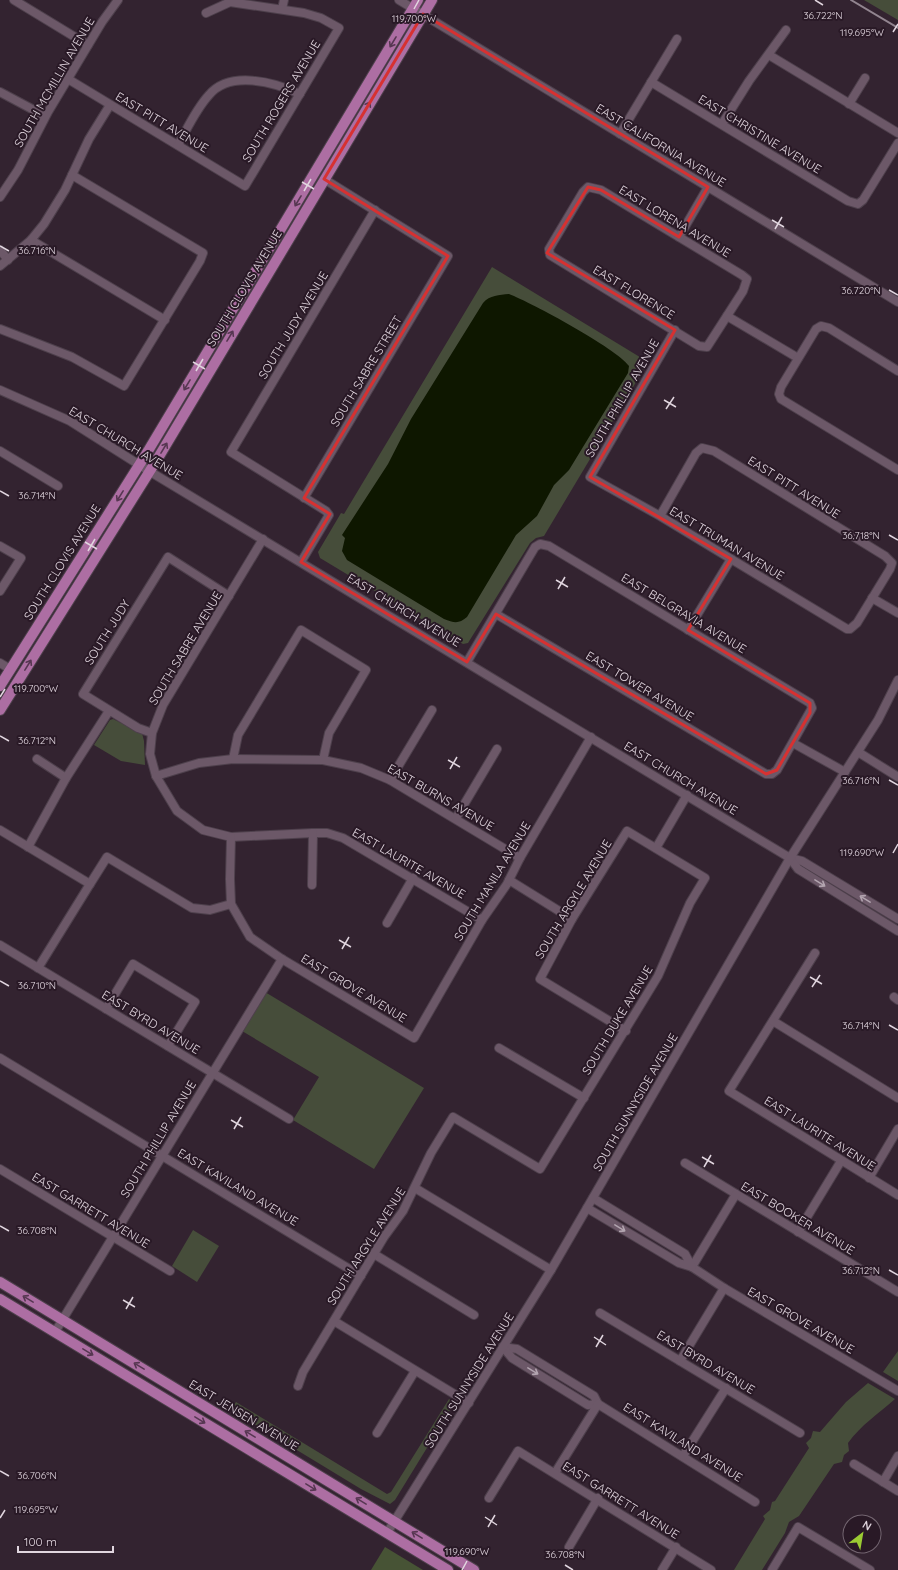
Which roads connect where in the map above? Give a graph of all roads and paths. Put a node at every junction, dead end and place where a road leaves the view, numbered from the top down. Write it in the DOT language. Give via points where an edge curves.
graph roads {
  1 [pos="14,0"];
  2 [pos="118,0"];
  3 [pos="284,0"];
  4 [pos="399,0"];
  5 [pos="432,0"];
  6 [pos="416,4"];
  7 [pos="282,9"];
  8 [pos="206,13"];
  9 [pos="423,14"];
  10 [pos="786,30"];
  11 [pos="677,39"];
  12 [pos="88,45"];
  13 [pos="769,55"];
  14 [pos="866,78"];
  15 [pos="68,79"];
  16 [pos="651,82"];
  17 [pos="0,92"];
  18 [pos="300,94"];
  19 [pos="850,104"];
  20 [pos="110,105"];
  21 [pos="45,116"];
  22 [pos="347,119"];
  23 [pos="722,124"];
  24 [pos="898,133"];
  25 [pos="620,134"];
  26 [pos="898,143"];
  27 [pos="178,145"];
  28 [pos="72,175"];
  29 [pos="324,179"];
  30 [pos="245,186"];
  31 [pos="708,187"];
  32 [pos="0,197"];
  33 [pos="375,210"];
  34 [pos="679,237"];
  35 [pos="31,240"];
  36 [pos="0,250"];
  37 [pos="550,255"];
  38 [pos="8,260"];
  39 [pos="0,266"];
  40 [pos="898,301"];
  41 [pos="727,316"];
  42 [pos="165,320"];
  43 [pos="0,329"];
  44 [pos="675,330"];
  45 [pos="798,358"];
  46 [pos="898,371"];
  47 [pos="0,390"];
  48 [pos="0,451"];
  49 [pos="139,465"];
  50 [pos="898,470"];
  51 [pos="149,471"];
  52 [pos="590,477"];
  53 [pos="58,486"];
  54 [pos="304,498"];
  55 [pos="660,516"];
  56 [pos="263,539"];
  57 [pos="0,546"];
  58 [pos="731,559"];
  59 [pos="301,562"];
  60 [pos="0,591"];
  61 [pos="229,596"];
  62 [pos="872,598"];
  63 [pos="898,613"];
  64 [pos="496,614"];
  65 [pos="688,630"];
  66 [pos="0,662"];
  67 [pos="467,662"];
  68 [pos="5,673"];
  69 [pos="897,684"];
  70 [pos="0,686"];
  71 [pos="0,710"];
  72 [pos="432,710"];
  73 [pos="109,711"];
  74 [pos="152,733"];
  75 [pos="591,737"];
  76 [pos="793,742"];
  77 [pos="497,749"];
  78 [pos="858,752"];
  79 [pos="37,759"];
  80 [pos="233,759"];
  81 [pos="323,760"];
  82 [pos="845,772"];
  83 [pos="156,776"];
  84 [pos="898,777"];
  85 [pos="66,778"];
  86 [pos="390,780"];
  87 [pos="687,795"];
  88 [pos="456,818"];
  89 [pos="0,830"];
  90 [pos="313,833"];
  91 [pos="231,837"];
  92 [pos="28,847"];
  93 [pos="656,848"];
  94 [pos="520,858"];
  95 [pos="790,858"];
  96 [pos="413,878"];
  97 [pos="509,880"];
  98 [pos="90,884"];
  99 [pos="312,885"];
  100 [pos="231,904"];
  101 [pos="572,919"];
  102 [pos="898,919"];
  103 [pos="482,920"];
  104 [pos="387,923"];
  105 [pos="898,931"];
  106 [pos="0,945"];
  107 [pos="815,953"];
  108 [pos="282,959"];
  109 [pos="38,968"];
  110 [pos="106,1009"];
  111 [pos="772,1021"];
  112 [pos="626,1031"];
  113 [pos="414,1038"];
  114 [pos="168,1046"];
  115 [pos="499,1048"];
  116 [pos="0,1058"];
  117 [pos="211,1073"];
  118 [pos="584,1098"];
  119 [pos="898,1098"];
  120 [pos="453,1117"];
  121 [pos="289,1119"];
  122 [pos="898,1129"];
  123 [pos="163,1155"];
  124 [pos="841,1161"];
  125 [pos="685,1163"];
  126 [pos="0,1169"];
  127 [pos="869,1178"];
  128 [pos="415,1188"];
  129 [pos="736,1194"];
  130 [pos="898,1195"];
  131 [pos="593,1198"];
  132 [pos="587,1208"];
  133 [pos="798,1232"];
  134 [pos="113,1238"];
  135 [pos="374,1254"];
  136 [pos="692,1267"];
  137 [pos="551,1270"];
  138 [pos="170,1271"];
  139 [pos="361,1276"];
  140 [pos="0,1282"];
  141 [pos="724,1288"];
  142 [pos="898,1292"];
  143 [pos="0,1299"];
  144 [pos="600,1313"];
  145 [pos="474,1315"];
  146 [pos="62,1320"];
  147 [pos="334,1322"];
  148 [pos="55,1332"];
  149 [pos="503,1347"];
  150 [pos="680,1361"];
  151 [pos="416,1371"];
  152 [pos="298,1386"];
  153 [pos="726,1388"];
  154 [pos="898,1391"];
  155 [pos="469,1403"];
  156 [pos="598,1404"];
  157 [pos="378,1433"];
  158 [pos="800,1433"];
  159 [pos="683,1456"];
  160 [pos="898,1456"];
  161 [pos="854,1464"];
  162 [pos="555,1473"];
  163 [pos="883,1482"];
  164 [pos="898,1491"];
  165 [pos="489,1498"];
  166 [pos="598,1498"];
  167 [pos="755,1502"];
  168 [pos="394,1521"];
  169 [pos="387,1533"];
  170 [pos="569,1547"];
  171 [pos="676,1547"];
  172 [pos="448,1570"];
  173 [pos="474,1570"];
  174 [pos="662,1570"];
  175 [pos="712,1570"];
  176 [pos="772,1570"];
  177 [pos="870,1570"];
  1 -- 12 [label="street"];
  2 -- 12 [label="street, SOUTH MCMILLIN AVENUE"];
  3 -- 7 [label="street"];
  4 -- 6 [label="street"];
  5 -- 9 [label="main road, SOUTH CLOVIS AVENUE"];
  6 -- 9 [label="street, EAST CALIFORNIA AVENUE"];
  6 -- 22 [label="main road, SOUTH CLOVIS AVENUE, one-way"];
  7 -- 8 [label="street" via="230,2"];
  7 -- 18 [label="street, SOUTH ROGERS AVENUE" via="321,18 339,28"];
  9 -- 25 [label="street, EAST CALIFORNIA AVENUE"];
  29 -- 9 [label="main road, SOUTH CLOVIS AVENUE, one-way"];
  10 -- 13 [label="street"];
  11 -- 16 [label="street"];
  12 -- 15 [label="street, SOUTH MCMILLIN AVENUE"];
  13 -- 19 [label="street"];
  13 -- 23 [label="street"];
  14 -- 19 [label="street"];
  15 -- 20 [label="street, EAST PITT AVENUE"];
  15 -- 21 [label="street, SOUTH MCMILLIN AVENUE"];
  16 -- 23 [label="street, EAST CHRISTINE AVENUE"];
  16 -- 25 [label="street"];
  17 -- 21 [label="street"];
  18 -- 27 [label="street" via="271,84 249,81 223,84 215,88 204,101"];
  18 -- 30 [label="street, SOUTH ROGERS AVENUE"];
  19 -- 24 [label="street"];
  20 -- 27 [label="street, EAST PITT AVENUE"];
  20 -- 28 [label="street" via="89,139"];
  21 -- 32 [label="street, SOUTH MCMILLIN AVENUE" via="18,170"];
  22 -- 29 [label="main road" via="342,136 322,172"];
  22 -- 49 [label="main road, SOUTH CLOVIS AVENUE, one-way"];
  23 -- 26 [label="street, EAST CHRISTINE AVENUE" via="848,201 858,204"];
  25 -- 31 [label="street, EAST CALIFORNIA AVENUE"];
  27 -- 30 [label="street, EAST PITT AVENUE"];
  28 -- 35 [label="street" via="55,208"];
  28 -- 42 [label="street" via="203,253"];
  29 -- 33 [label="street"];
  51 -- 29 [label="main road, SOUTH CLOVIS AVENUE, one-way"];
  31 -- 34 [label="street"];
  31 -- 40 [label="street, EAST CALIFORNIA AVENUE"];
  33 -- 54 [label="street, SOUTH SABRE STREET" via="448,256"];
  33 -- 54 [label="street, SOUTH JUDY AVENUE" via="231,452"];
  34 -- 37 [label="street, EAST LORENA AVENUE" via="601,190 588,187 549,248"];
  34 -- 41 [label="street, EAST LORENA AVENUE" via="747,279 743,291"];
  35 -- 38 [label="street"];
  35 -- 42 [label="street"];
  36 -- 38 [label="street"];
  37 -- 44 [label="street, EAST FLORENCE"];
  38 -- 39 [label="street"];
  41 -- 44 [label="street, EAST FLORENCE" via="707,347 699,346"];
  41 -- 45 [label="street"];
  42 -- 43 [label="street" via="124,386 72,357"];
  44 -- 52 [label="street, SOUTH PHILLIP AVENUE"];
  45 -- 46 [label="street" via="816,329 821,326 829,328"];
  45 -- 50 [label="street" via="780,387 781,399"];
  47 -- 49 [label="street, EAST CHURCH AVENUE" via="70,421"];
  48 -- 53 [label="street"];
  49 -- 51 [label="street, EAST CHURCH AVENUE"];
  49 -- 68 [label="main road, SOUTH CLOVIS AVENUE, one-way"];
  51 -- 56 [label="street, EAST CHURCH AVENUE"];
  71 -- 51 [label="main road, SOUTH CLOVIS AVENUE, one-way"];
  52 -- 55 [label="street, EAST TRUMAN AVENUE"];
  54 -- 59 [label="street" via="329,515"];
  55 -- 58 [label="street, EAST TRUMAN AVENUE"];
  55 -- 62 [label="street, EAST PITT AVENUE" via="696,453 702,448 714,451 885,556 892,563"];
  56 -- 59 [label="street, EAST CHURCH AVENUE"];
  56 -- 61 [label="street, SOUTH SABRE AVENUE"];
  57 -- 60 [label="street" via="21,558"];
  58 -- 62 [label="street, EAST TRUMAN AVENUE" via="840,626 850,629 857,623"];
  58 -- 65 [label="street"];
  59 -- 67 [label="street, EAST CHURCH AVENUE"];
  61 -- 73 [label="street, SOUTH JUDY" via="168,557 84,694"];
  61 -- 74 [label="street, SOUTH SABRE AVENUE" via="163,705"];
  62 -- 63 [label="street"];
  64 -- 65 [label="street, EAST BELGRAVIA AVENUE" via="535,547 540,544 550,546"];
  64 -- 67 [label="street"];
  64 -- 76 [label="street, EAST TOWER AVENUE" via="766,774 772,774 777,770"];
  65 -- 76 [label="street, EAST BELGRAVIA AVENUE" via="810,703 812,708"];
  66 -- 68 [label="street"];
  67 -- 75 [label="street, EAST CHURCH AVENUE"];
  68 -- 70 [label="main road, SOUTH CLOVIS AVENUE"];
  69 -- 78 [label="street, SOUTH SUNNYSIDE AVENUE"];
  72 -- 86 [label="street"];
  73 -- 74 [label="street"];
  73 -- 85 [label="street"];
  74 -- 83 [label="street, SOUTH SABRE AVENUE" via="150,754"];
  75 -- 87 [label="street, EAST CHURCH AVENUE"];
  75 -- 94 [label="street, SOUTH MANILA AVENUE"];
  76 -- 82 [label="street"];
  77 -- 88 [label="street"];
  78 -- 82 [label="street, SOUTH SUNNYSIDE AVENUE"];
  78 -- 84 [label="street"];
  79 -- 85 [label="street"];
  80 -- 81 [label="street, EAST BURNS AVENUE"];
  80 -- 81 [label="street" via="238,735 301,630 366,670 329,733"];
  80 -- 83 [label="street, EAST BURNS AVENUE" via="199,763"];
  81 -- 86 [label="street, EAST BURNS AVENUE" via="361,768"];
  82 -- 95 [label="street, SOUTH SUNNYSIDE AVENUE"];
  83 -- 91 [label="street, EAST LAURITE AVENUE" via="177,811 203,830"];
  85 -- 92 [label="street"];
  86 -- 88 [label="street, EAST BURNS AVENUE"];
  87 -- 93 [label="street"];
  87 -- 95 [label="street, EAST CHURCH AVENUE"];
  88 -- 94 [label="street, EAST BURNS AVENUE"];
  89 -- 92 [label="street"];
  90 -- 91 [label="street, EAST LAURITE AVENUE"];
  90 -- 96 [label="street, EAST LAURITE AVENUE" via="327,833 343,838"];
  90 -- 99 [label="street"];
  91 -- 100 [label="street"];
  92 -- 98 [label="street"];
  93 -- 101 [label="street, SOUTH ARGYLE AVENUE" via="627,831"];
  93 -- 112 [label="street, SOUTH DUKE AVENUE" via="705,878 690,903 658,976"];
  94 -- 97 [label="street, SOUTH MANILA AVENUE"];
  102 -- 95 [label="street, EAST CHURCH AVENUE, one-way" via="802,861"];
  95 -- 105 [label="street, EAST CHURCH AVENUE, one-way" via="798,869"];
  95 -- 131 [label="street, SOUTH SUNNYSIDE AVENUE"];
  96 -- 103 [label="street, EAST LAURITE AVENUE"];
  96 -- 104 [label="street"];
  97 -- 101 [label="street"];
  97 -- 103 [label="street, SOUTH MANILA AVENUE"];
  98 -- 100 [label="street" via="107,857 192,908 210,910"];
  98 -- 109 [label="street"];
  100 -- 108 [label="street, EAST GROVE AVENUE" via="250,937"];
  101 -- 112 [label="street, SOUTH ARGYLE AVENUE" via="540,979"];
  103 -- 113 [label="street, SOUTH MANILA AVENUE"];
  106 -- 109 [label="street, EAST BYRD AVENUE"];
  107 -- 111 [label="street"];
  108 -- 113 [label="street, EAST GROVE AVENUE"];
  108 -- 117 [label="street, SOUTH PHILLIP AVENUE"];
  109 -- 110 [label="street, EAST BYRD AVENUE"];
  110 -- 114 [label="street, EAST BYRD AVENUE"];
  110 -- 114 [label="street" via="133,964 195,1002"];
  111 -- 119 [label="street"];
  111 -- 124 [label="street, EAST LAURITE AVENUE" via="729,1091"];
  112 -- 118 [label="street, SOUTH DUKE AVENUE"];
  114 -- 117 [label="street, EAST BYRD AVENUE"];
  115 -- 118 [label="street"];
  116 -- 123 [label="street, EAST KAVILAND AVENUE"];
  117 -- 121 [label="street, EAST BYRD AVENUE"];
  117 -- 123 [label="street, SOUTH PHILLIP AVENUE"];
  118 -- 120 [label="street, SOUTH DUKE AVENUE" via="540,1169"];
  120 -- 128 [label="street, SOUTH ARGYLE AVENUE"];
  122 -- 127 [label="street"];
  123 -- 134 [label="street, SOUTH PHILLIP AVENUE"];
  123 -- 139 [label="street, EAST KAVILAND AVENUE"];
  124 -- 127 [label="street, EAST LAURITE AVENUE"];
  124 -- 133 [label="street"];
  125 -- 129 [label="street, EAST BOOKER AVENUE"];
  126 -- 134 [label="street, EAST GARRETT AVENUE"];
  127 -- 130 [label="street, EAST LAURITE AVENUE"];
  128 -- 135 [label="street, SOUTH ARGYLE AVENUE"];
  128 -- 137 [label="street"];
  129 -- 133 [label="street, EAST BOOKER AVENUE"];
  129 -- 136 [label="street"];
  131 -- 132 [label="street, SOUTH SUNNYSIDE AVENUE"];
  131 -- 136 [label="street, EAST GROVE AVENUE" via="685,1254"];
  132 -- 136 [label="street, EAST GROVE AVENUE, one-way" via="679,1263"];
  132 -- 137 [label="street, SOUTH SUNNYSIDE AVENUE"];
  133 -- 142 [label="street, EAST BOOKER AVENUE"];
  134 -- 138 [label="street, EAST GARRETT AVENUE"];
  134 -- 146 [label="street, SOUTH PHILLIP AVENUE"];
  135 -- 139 [label="street, SOUTH ARGYLE AVENUE"];
  135 -- 145 [label="street"];
  136 -- 141 [label="street, EAST GROVE AVENUE"];
  137 -- 149 [label="street, SOUTH SUNNYSIDE AVENUE"];
  139 -- 147 [label="street, SOUTH ARGYLE AVENUE"];
  146 -- 140 [label="main road, EAST JENSEN AVENUE, one-way"];
  141 -- 150 [label="street"];
  141 -- 154 [label="street, EAST GROVE AVENUE"];
  143 -- 148 [label="main road"];
  144 -- 150 [label="street, EAST BYRD AVENUE"];
  146 -- 148 [label="street, SOUTH PHILLIP AVENUE"];
  168 -- 146 [label="main road, EAST JENSEN AVENUE, one-way"];
  147 -- 151 [label="street"];
  147 -- 152 [label="street, SOUTH ARGYLE AVENUE" via="303,1372"];
  148 -- 169 [label="main road, one-way"];
  149 -- 155 [label="street, SOUTH SUNNYSIDE AVENUE"];
  149 -- 156 [label="street, EAST KAVILAND AVENUE" via="524,1353 594,1396"];
  150 -- 153 [label="street, EAST BYRD AVENUE"];
  151 -- 155 [label="street"];
  151 -- 157 [label="street"];
  153 -- 158 [label="street, EAST BYRD AVENUE"];
  153 -- 159 [label="street"];
  155 -- 168 [label="street, SOUTH SUNNYSIDE AVENUE"];
  156 -- 159 [label="street, EAST KAVILAND AVENUE"];
  156 -- 162 [label="street"];
  159 -- 167 [label="street, EAST KAVILAND AVENUE"];
  160 -- 163 [label="street"];
  161 -- 163 [label="street"];
  162 -- 165 [label="street, EAST GARRETT AVENUE" via="518,1451"];
  162 -- 166 [label="street, EAST GARRETT AVENUE"];
  163 -- 164 [label="street"];
  166 -- 170 [label="street"];
  166 -- 171 [label="street, EAST GARRETT AVENUE"];
  168 -- 169 [label="street, SOUTH SUNNYSIDE AVENUE"];
  173 -- 168 [label="main road, EAST JENSEN AVENUE, one-way"];
  169 -- 172 [label="main road"];
  171 -- 174 [label="street"];
  171 -- 175 [label="street, EAST GARRETT AVENUE"];
  176 -- 177 [label="street" via="798,1527"];
}
